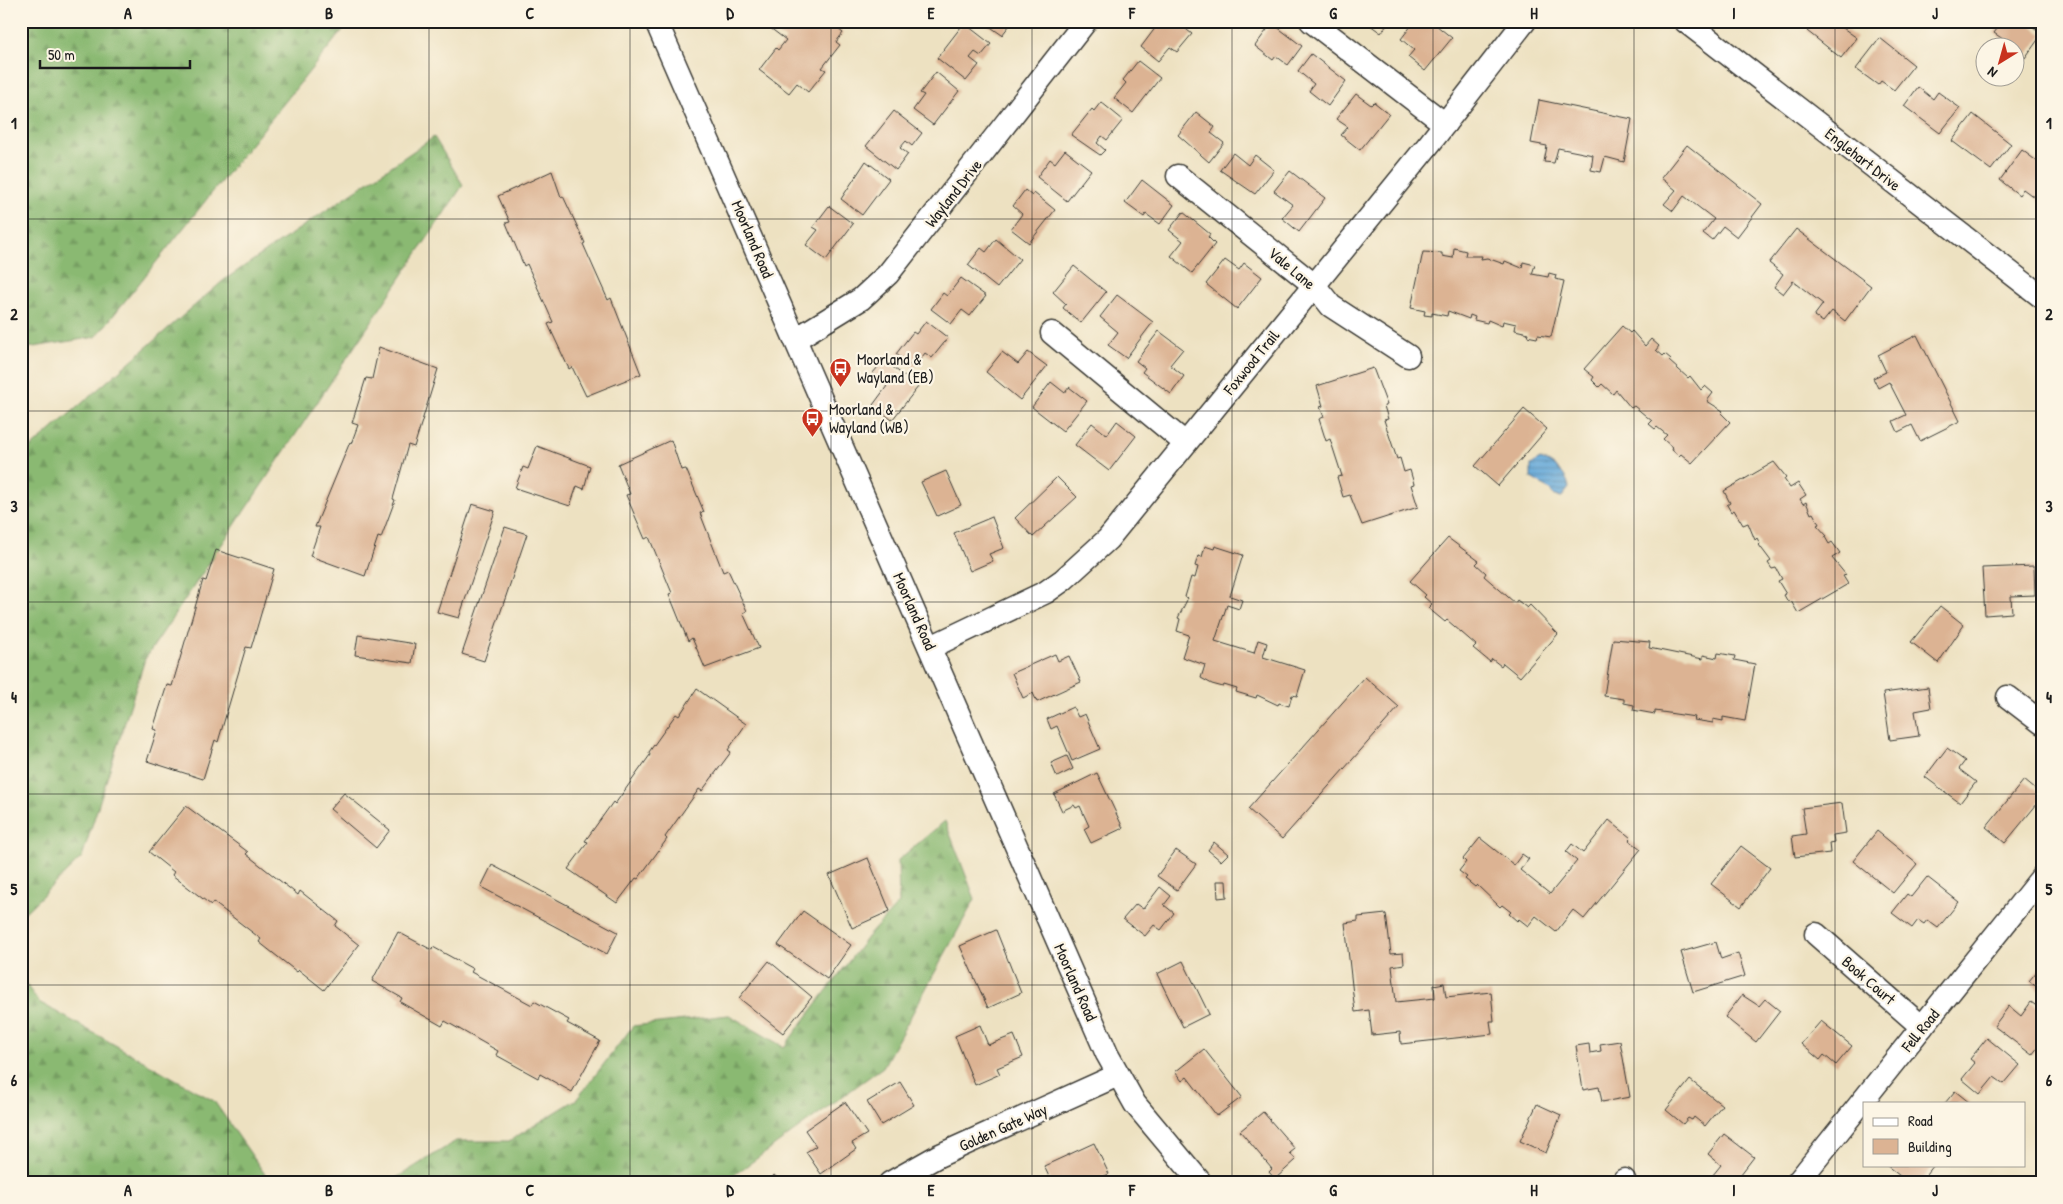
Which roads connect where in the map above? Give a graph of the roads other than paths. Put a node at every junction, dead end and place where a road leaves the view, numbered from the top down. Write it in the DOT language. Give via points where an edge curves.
graph roads {
  1 [pos="656,21"];
  2 [pos="1086,21"];
  3 [pos="1311,21"];
  4 [pos="1525,21"];
  5 [pos="1685,21"];
  6 [pos="1445,124"];
  7 [pos="1178,176"];
  8 [pos="1314,285"];
  9 [pos="2042,297"];
  10 [pos="1052,333"];
  11 [pos="796,339"];
  12 [pos="1408,356"];
  13 [pos="1185,443"];
  14 [pos="931,647"];
  15 [pos="2008,697"];
  16 [pos="2042,723"];
  17 [pos="2042,877"];
  18 [pos="1816,934"];
  19 [pos="1922,1027"];
  20 [pos="1118,1075"];
  21 [pos="890,1183"];
  22 [pos="1201,1183"];
  23 [pos="1797,1183"];
  1 -- 11 [label="street, Moorland Road"];
  2 -- 11 [label="street, Wayland Drive" via="888,274 861,299"];
  3 -- 6 [label="street"];
  4 -- 6 [label="street, Foxwood Trail"];
  5 -- 9 [label="street, Englehart Drive"];
  6 -- 8 [label="street, Foxwood Trail"];
  7 -- 8 [label="street, Vale Lane"];
  8 -- 12 [label="street, Vale Lane" via="1330,306"];
  8 -- 13 [label="street, Foxwood Trail"];
  10 -- 13 [label="street"];
  11 -- 14 [label="street, Moorland Road"];
  13 -- 14 [label="street, Foxwood Trail" via="1108,539 1064,580 1000,616"];
  14 -- 20 [label="street, Moorland Road"];
  15 -- 16 [label="street"];
  17 -- 19 [label="street, Fell Road"];
  18 -- 19 [label="street, Book Court"];
  19 -- 23 [label="street, Fell Road"];
  20 -- 21 [label="street, Golden Gate Way" via="938,1156"];
  20 -- 22 [label="street, Moorland Road" via="1135,1104"];
}
